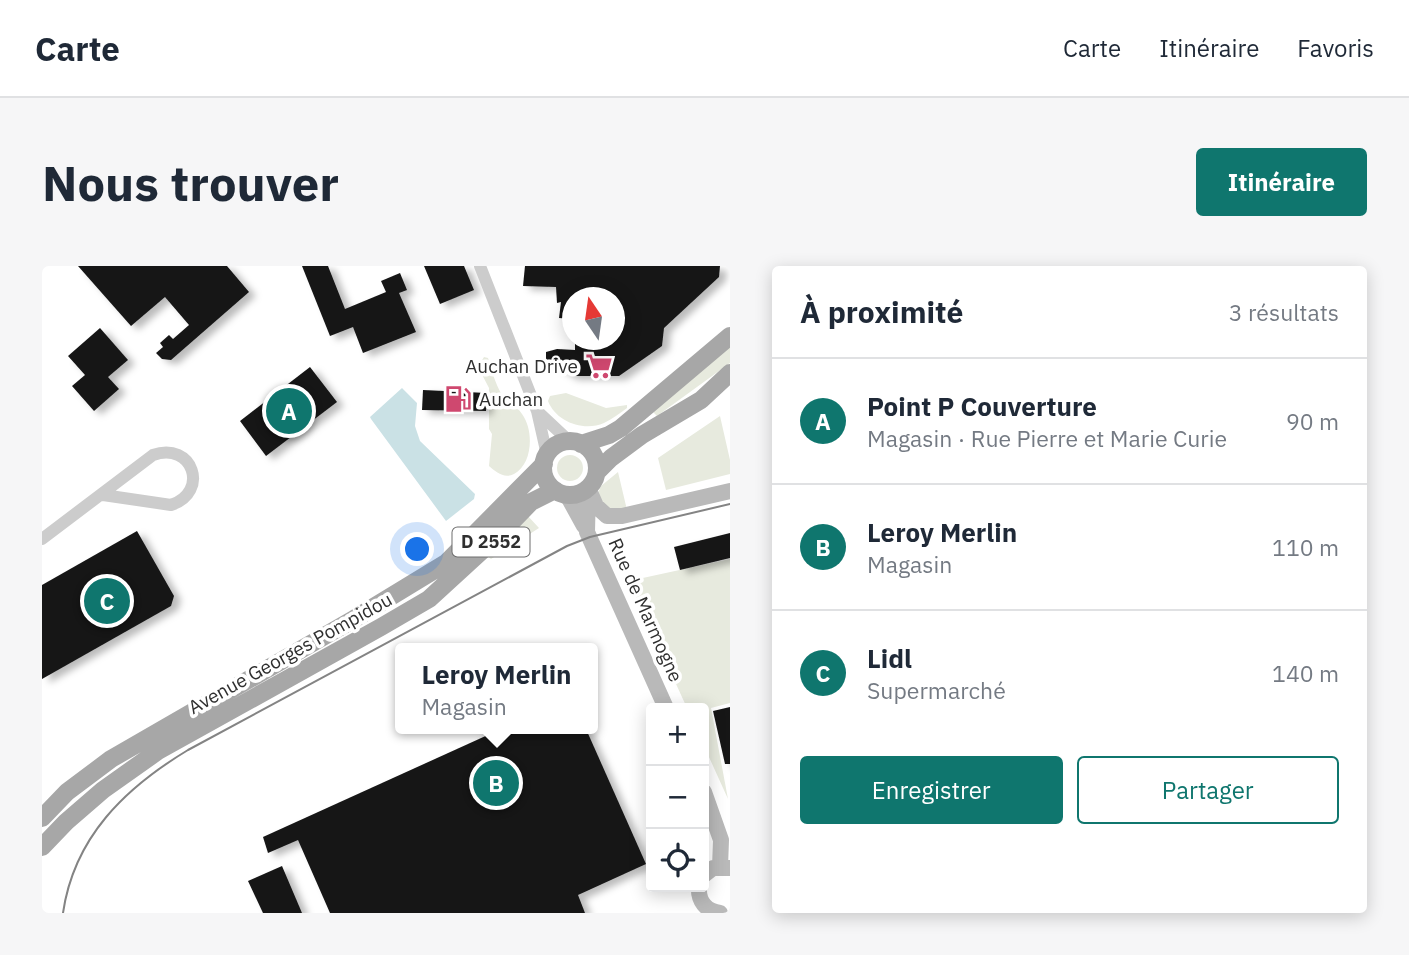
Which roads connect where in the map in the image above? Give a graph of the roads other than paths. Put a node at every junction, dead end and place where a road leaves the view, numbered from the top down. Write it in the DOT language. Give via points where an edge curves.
graph roads {
  1 [pos="480,266"];
  2 [pos="730,336"];
  3 [pos="730,373"];
  4 [pos="537,411"];
  5 [pos="575,443"];
  6 [pos="545,460"];
  7 [pos="592,480"];
  8 [pos="730,491"];
  9 [pos="561,492"];
  10 [pos="103,495"];
  11 [pos="587,532"];
  12 [pos="42,539"];
  13 [pos="664,703"];
  14 [pos="709,803"];
  15 [pos="42,818"];
  16 [pos="725,838"];
  17 [pos="42,848"];
  18 [pos="725,867"];
  19 [pos="699,892"];
  20 [pos="713,912"];
  21 [pos="730,912"];
  1 -- 4 [label="street"];
  2 -- 5 [label="main road" via="621,428"];
  3 -- 7 [label="main road" via="701,400 611,458"];
  4 -- 5 [label="street"];
  4 -- 6 [label="street"];
  5 -- 6 [label="main road" via="554,447"];
  5 -- 7 [label="main road" via="592,452 597,465"];
  6 -- 9 [label="main road" via="546,478"];
  6 -- 15 [label="main road, Avenue Georges Pompidou" via="446,563 111,759 67,792"];
  7 -- 8 [label="street" via="596,506 607,516"];
  7 -- 9 [label="main road" via="583,492"];
  7 -- 11 [label="street, Rue de Marmogne"];
  9 -- 11 [label="street"];
  9 -- 17 [label="main road, Avenue Georges Pompidou / D 2552" via="531,502 429,599 158,751 103,790"];
  10 -- 10 [label="street" via="171,505 190,491 193,475 179,454 162,452"];
  10 -- 12 [label="street"];
  11 -- 13 [label="street, Rue de Marmogne"];
  14 -- 16 [label="street"];
  16 -- 18 [label="street"];
  19 -- 20 [label="street"];
  20 -- 21 [label="street"];
}
